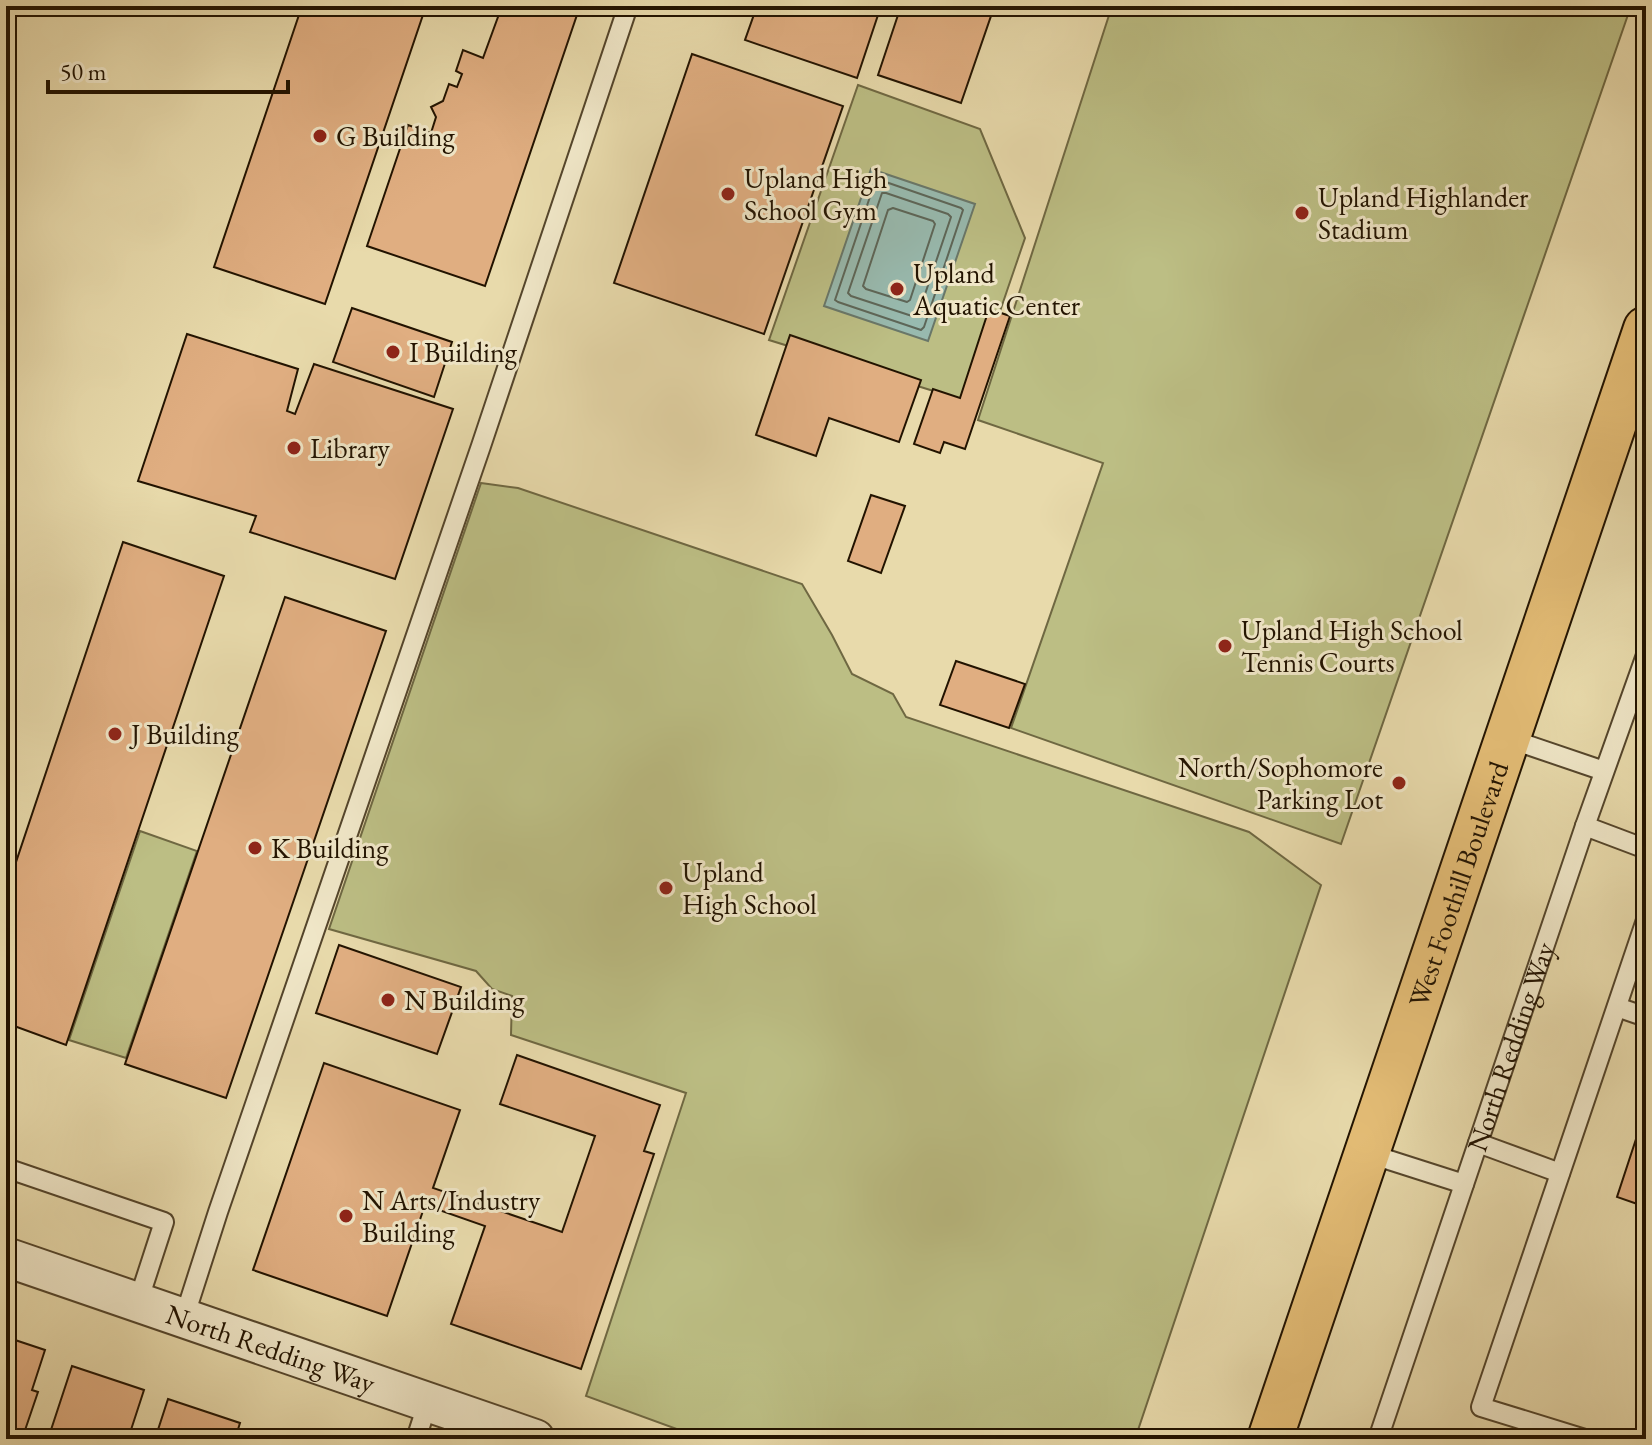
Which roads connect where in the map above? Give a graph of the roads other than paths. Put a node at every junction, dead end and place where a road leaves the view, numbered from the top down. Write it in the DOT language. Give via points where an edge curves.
graph roads {
  1 [pos="628,6"];
  2 [pos="1642,353"];
  3 [pos="1646,655"];
  4 [pos="1627,707"];
  5 [pos="1646,713"];
  6 [pos="1507,738"];
  7 [pos="1604,771"];
  8 [pos="1585,826"];
  9 [pos="1646,849"];
  10 [pos="1646,920"];
  11 [pos="1617,1007"];
  12 [pos="1646,1017"];
  13 [pos="1478,1143"];
  14 [pos="1367,1153"];
  15 [pos="6,1168"];
  16 [pos="1560,1173"];
  17 [pos="1464,1184"];
  18 [pos="6,1257"];
  19 [pos="138,1302"];
  20 [pos="184,1318"];
  21 [pos="445,1418"];
  22 [pos="416,1439"];
  23 [pos="535,1439"];
  24 [pos="1270,1439"];
  25 [pos="1378,1439"];
  26 [pos="1585,1439"];
  1 -- 20 [label="lane"];
  2 -- 6 [label="main road, West Foothill Boulevard"];
  3 -- 4 [label="lane, North Redding Way"];
  4 -- 5 [label="lane"];
  4 -- 7 [label="lane, North Redding Way"];
  6 -- 7 [label="lane"];
  6 -- 14 [label="main road, West Foothill Boulevard"];
  7 -- 8 [label="lane, North Redding Way"];
  8 -- 9 [label="lane"];
  8 -- 13 [label="lane, North Redding Way"];
  10 -- 11 [label="lane"];
  11 -- 12 [label="lane"];
  11 -- 16 [label="lane"];
  13 -- 16 [label="lane"];
  13 -- 17 [label="lane, North Redding Way"];
  14 -- 17 [label="lane"];
  14 -- 24 [label="main road, West Foothill Boulevard"];
  15 -- 19 [label="lane" via="164,1222"];
  16 -- 26 [label="lane" via="1481,1407"];
  17 -- 25 [label="lane, North Redding Way"];
  18 -- 19 [label="street, North Redding Way"];
  19 -- 20 [label="street, North Redding Way"];
  20 -- 21 [label="street, North Redding Way"];
  21 -- 22 [label="lane"];
  21 -- 23 [label="street, North Redding Way"];
}
